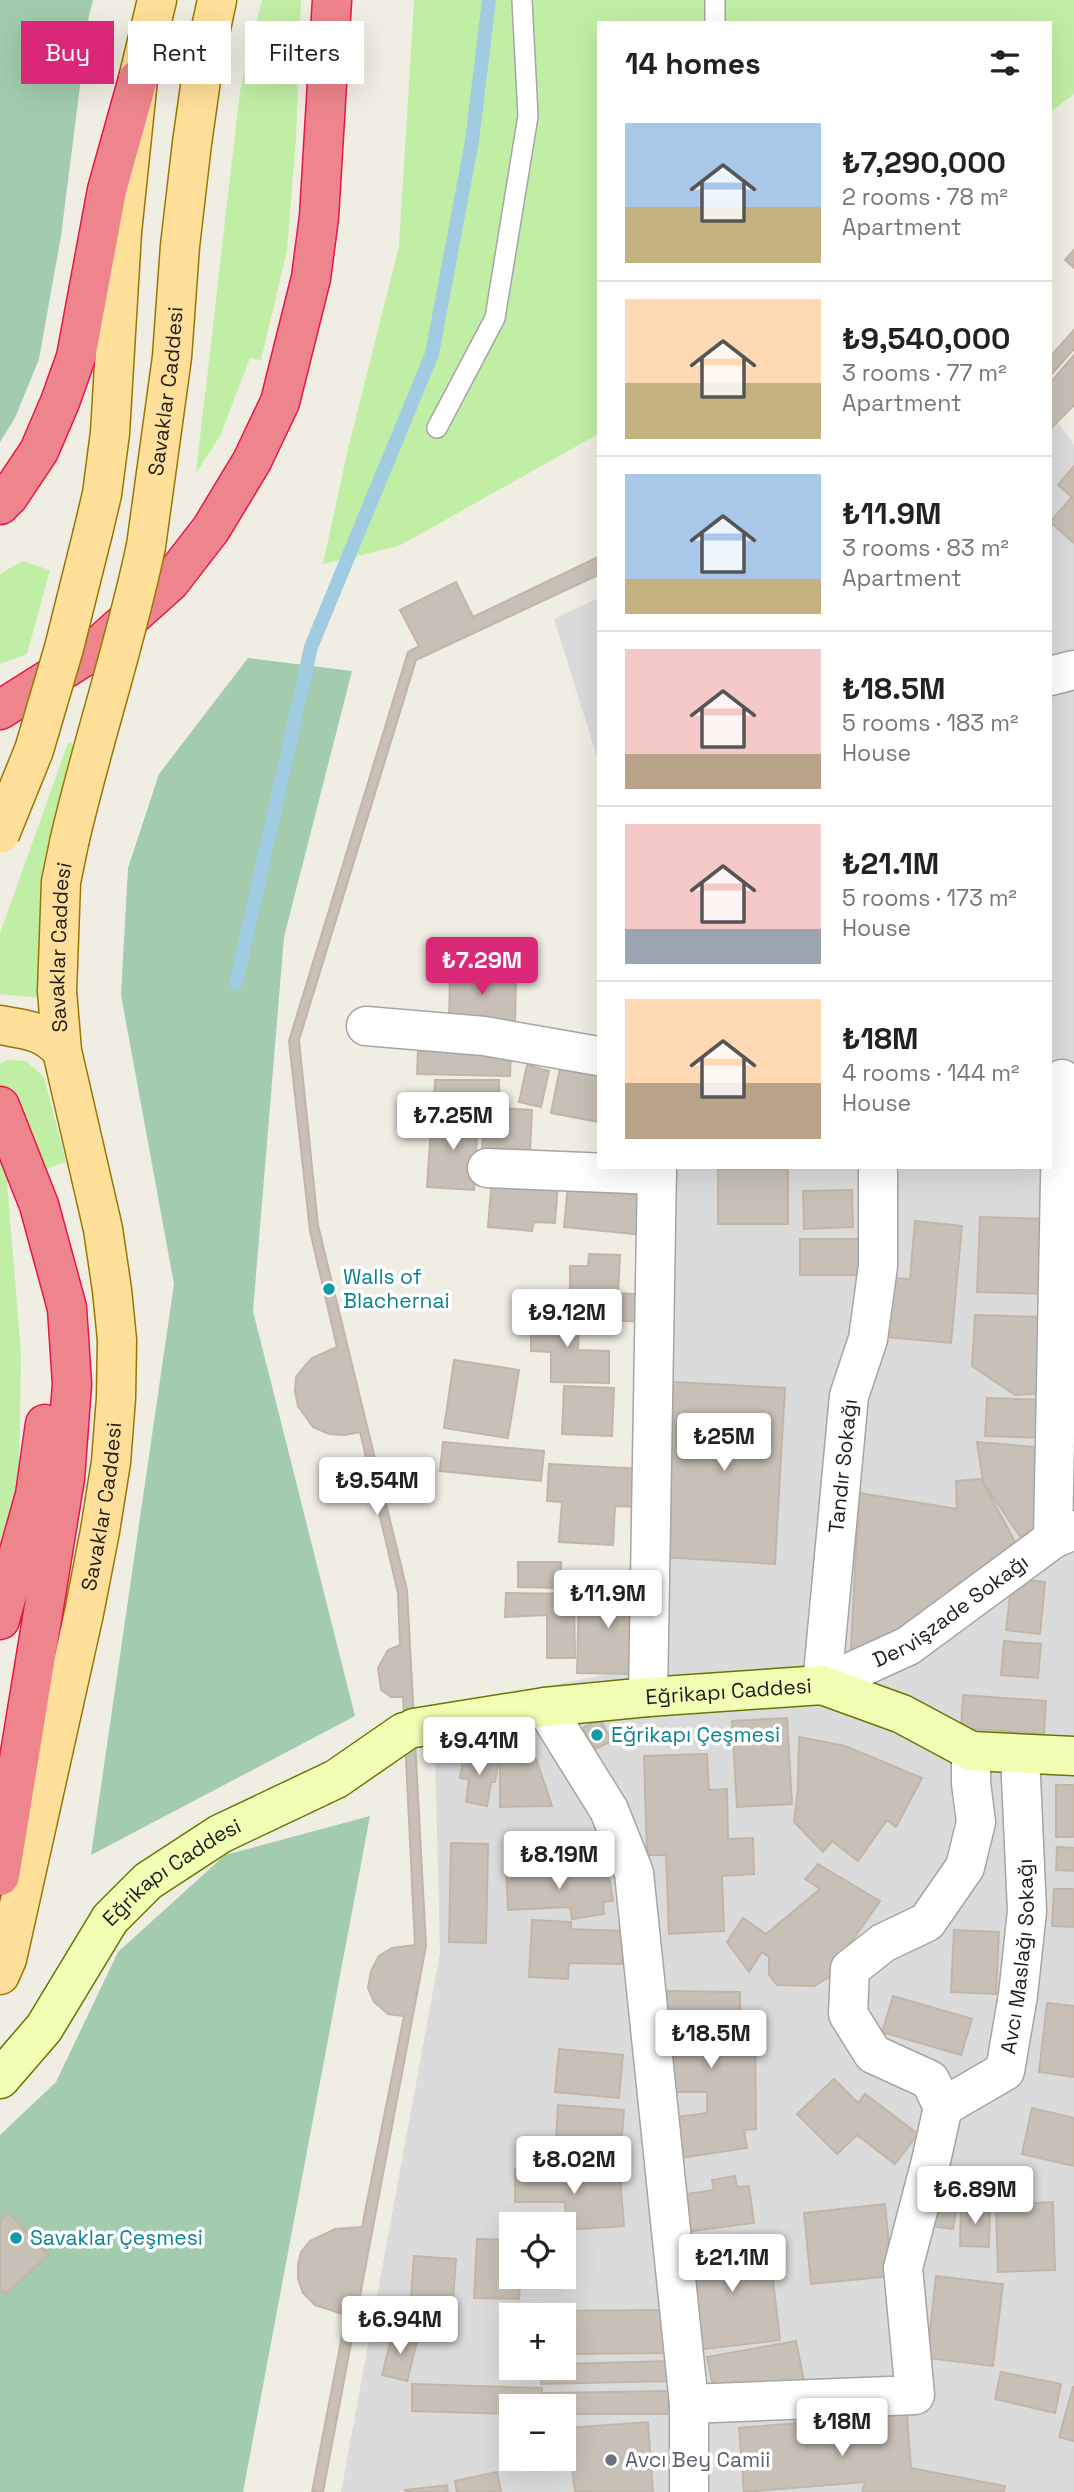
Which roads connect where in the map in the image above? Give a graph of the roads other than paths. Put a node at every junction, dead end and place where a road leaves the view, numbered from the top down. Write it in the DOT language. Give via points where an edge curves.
graph roads {
  1 [pos="157,0"];
  2 [pos="218,0"];
  3 [pos="332,0"];
  4 [pos="522,0"];
  5 [pos="715,0"];
  6 [pos="152,21"];
  7 [pos="715,21"];
  8 [pos="137,84"];
  9 [pos="137,84"];
  10 [pos="437,428"];
  11 [pos="0,505"];
  12 [pos="1074,670"];
  13 [pos="1052,676"];
  14 [pos="0,710"];
  15 [pos="0,834"];
  16 [pos="0,1025"];
  17 [pos="366,1026"];
  18 [pos="62,1051"];
  19 [pos="597,1056"];
  20 [pos="1062,1079"];
  21 [pos="0,1106"];
  22 [pos="488,1168"];
  23 [pos="878,1169"];
  24 [pos="657,1171"];
  25 [pos="39,1205"];
  26 [pos="1063,1535"];
  27 [pos="0,1620"];
  28 [pos="822,1685"];
  29 [pos="648,1697"];
  30 [pos="545,1707"];
  31 [pos="971,1751"];
  32 [pos="1020,1755"];
  33 [pos="1074,1756"];
  34 [pos="0,1876"];
  35 [pos="0,1975"];
  36 [pos="0,2079"];
  37 [pos="943,2107"];
  38 [pos="689,2404"];
  39 [pos="690,2492"];
  1 -- 6 [label="main road"];
  2 -- 18 [label="main road, Savaklar Caddesi, bridge" via="192,143 172,357 146,546 61,882 57,991"];
  3 -- 14 [label="highway" via="311,278 279,402 252,460 211,529 170,582 93,651"];
  4 -- 10 [label="lane" via="528,116 495,318"];
  5 -- 7 [label="lane"];
  8 -- 11 [label="highway" via="107,190 76,357 38,451"];
  9 -- 15 [label="main road, bridge" via="102,494 34,750"];
  12 -- 13 [label="street"];
  16 -- 18 [label="main road" via="49,1037"];
  17 -- 19 [label="street" via="484,1036"];
  18 -- 35 [label="main road, Savaklar Caddesi" via="105,1241 117,1340 116,1398 111,1462 84,1613"];
  20 -- 26 [label="street"];
  21 -- 25 [label="highway"];
  22 -- 24 [label="street"];
  23 -- 28 [label="street, Tandır Sokağı" via="878,1266 868,1339 849,1396"];
  24 -- 29 [label="street"];
  25 -- 27 [label="highway" via="48,1302 44,1436 35,1495"];
  25 -- 34 [label="highway" via="67,1308 72,1384 65,1478"];
  26 -- 28 [label="street, Dervişzade Sokağı" via="908,1646"];
  28 -- 29 [label="street, Eğrikapı Caddesi"];
  28 -- 31 [label="street, Eğrikapı Caddesi" via="902,1714"];
  29 -- 30 [label="street, Eğrikapı Caddesi"];
  30 -- 36 [label="street, Eğrikapı Caddesi" via="409,1730 336,1779 220,1834 148,1881 110,1919 44,2028"];
  30 -- 38 [label="street" via="609,1810 634,1873"];
  31 -- 32 [label="street, Eğrikapı Caddesi"];
  31 -- 37 [label="street" via="976,1822 965,1867 927,1922 883,1943 850,1969 848,2014 873,2054 930,2080"];
  32 -- 33 [label="street, Eğrikapı Caddesi"];
  32 -- 37 [label="street, Avcı Maslağı Sokağı" via="1027,1911 1005,2071"];
  37 -- 38 [label="street" via="903,2268 915,2395"];
  38 -- 39 [label="street"];
}
